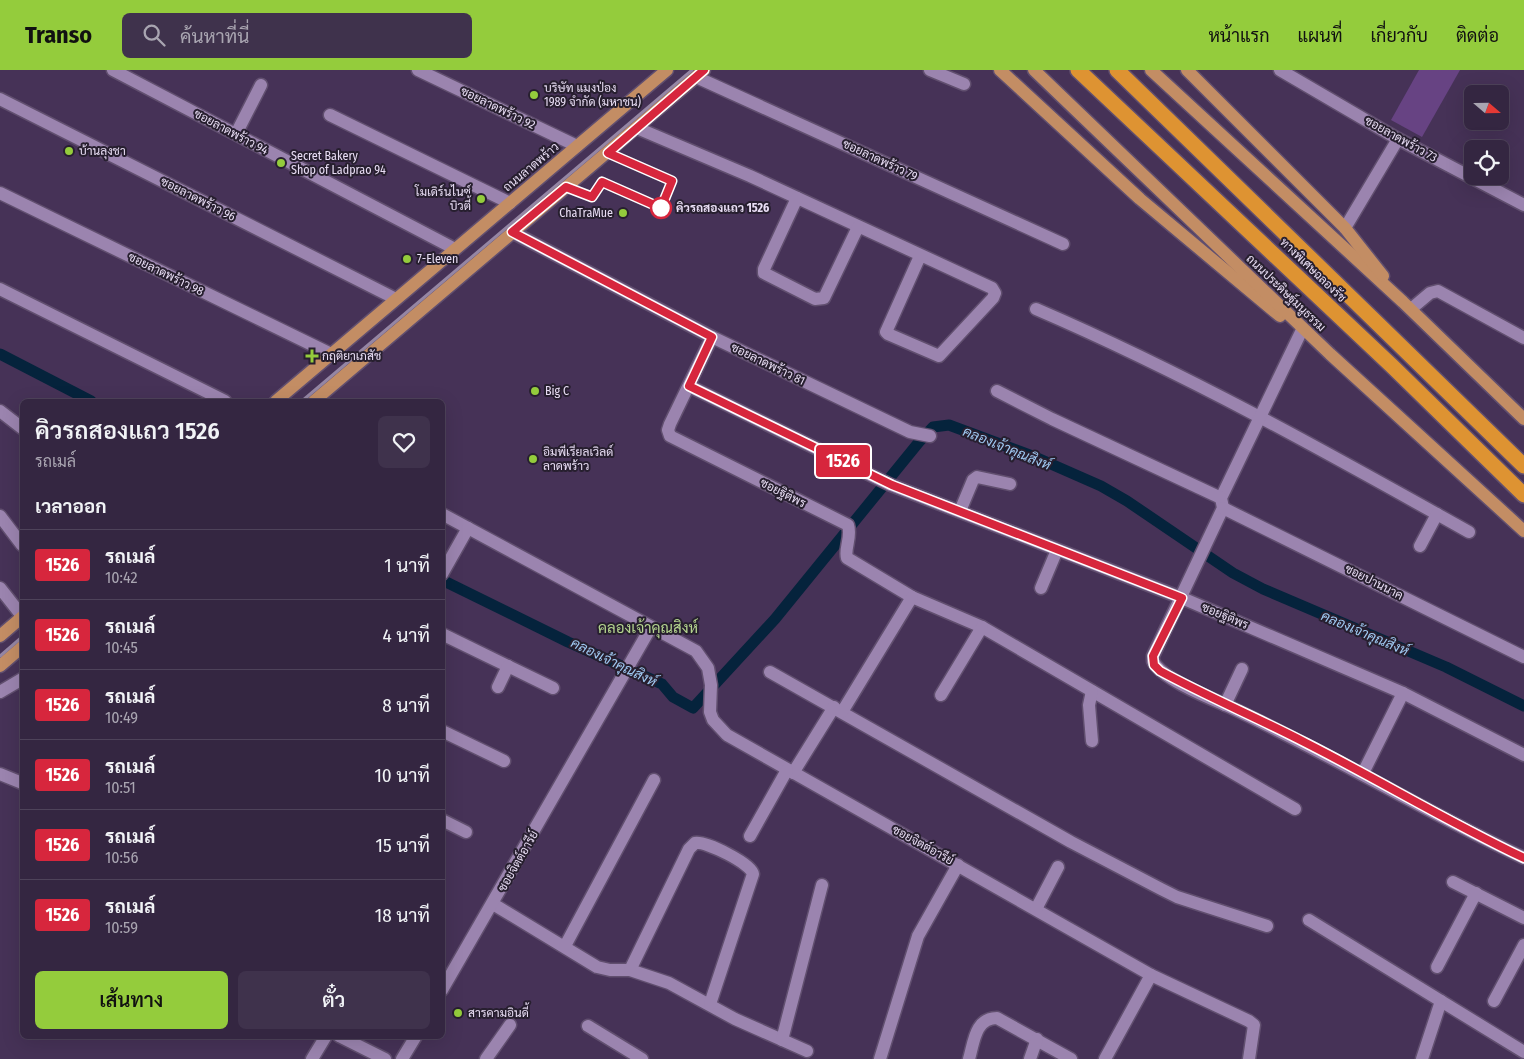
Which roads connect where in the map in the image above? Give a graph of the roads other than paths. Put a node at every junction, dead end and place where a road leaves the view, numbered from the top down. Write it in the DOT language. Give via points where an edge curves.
graph roads {
  1 [pos="113,70"];
  2 [pos="418,70"];
  3 [pos="668,70"];
  4 [pos="930,70"];
  5 [pos="1000,70"];
  6 [pos="1034,70"];
  7 [pos="1078,70"];
  8 [pos="1117,70"];
  9 [pos="1151,70"];
  10 [pos="1187,70"];
  11 [pos="1280,70"];
  12 [pos="700,73"];
  13 [pos="261,84"];
  14 [pos="964,84"];
  15 [pos="0,99"];
  16 [pos="330,115"];
  17 [pos="637,128"];
  18 [pos="236,134"];
  19 [pos="1398,139"];
  20 [pos="577,146"];
  21 [pos="0,194"];
  22 [pos="797,198"];
  23 [pos="510,203"];
  24 [pos="1524,205"];
  25 [pos="858,227"];
  26 [pos="1344,228"];
  27 [pos="512,232"];
  28 [pos="1063,244"];
  29 [pos="455,248"];
  30 [pos="920,256"];
  31 [pos="0,289"];
  32 [pos="396,299"];
  33 [pos="1407,306"];
  34 [pos="1036,309"];
  35 [pos="1300,332"];
  36 [pos="712,337"];
  37 [pos="1524,338"];
  38 [pos="331,354"];
  39 [pos="1330,354"];
  40 [pos="689,386"];
  41 [pos="997,391"];
  42 [pos="221,399"];
  43 [pos="278,399"];
  44 [pos="316,399"];
  45 [pos="0,411"];
  46 [pos="1261,418"];
  47 [pos="1524,419"];
  48 [pos="20,426"];
  49 [pos="925,435"];
  50 [pos="1524,466"];
  51 [pos="1010,484"];
  52 [pos="1524,494"];
  53 [pos="1222,503"];
  54 [pos="960,511"];
  55 [pos="1437,514"];
  56 [pos="0,516"];
  57 [pos="445,516"];
  58 [pos="468,528"];
  59 [pos="1524,530"];
  60 [pos="1469,532"];
  61 [pos="20,542"];
  62 [pos="1420,546"];
  63 [pos="1058,550"];
  64 [pos="445,569"];
  65 [pos="0,588"];
  66 [pos="1041,588"];
  67 [pos="912,596"];
  68 [pos="1182,598"];
  69 [pos="20,613"];
  70 [pos="20,618"];
  71 [pos="651,627"];
  72 [pos="982,627"];
  73 [pos="445,635"];
  74 [pos="0,636"];
  75 [pos="20,649"];
  76 [pos="1524,657"];
  77 [pos="0,666"];
  78 [pos="508,666"];
  79 [pos="1242,669"];
  80 [pos="770,672"];
  81 [pos="20,680"];
  82 [pos="498,687"];
  83 [pos="554,688"];
  84 [pos="1092,691"];
  85 [pos="0,692"];
  86 [pos="1403,693"];
  87 [pos="940,695"];
  88 [pos="1225,705"];
  89 [pos="838,710"];
  90 [pos="445,732"];
  91 [pos="1092,741"];
  92 [pos="1524,755"];
  93 [pos="504,761"];
  94 [pos="790,772"];
  95 [pos="1363,773"];
  96 [pos="0,774"];
  97 [pos="654,780"];
  98 [pos="20,782"];
  99 [pos="1295,810"];
  100 [pos="445,822"];
  101 [pos="466,832"];
  102 [pos="750,836"];
  103 [pos="1524,858"];
  104 [pos="958,865"];
  105 [pos="1058,867"];
  106 [pos="1453,882"];
  107 [pos="822,886"];
  108 [pos="1476,893"];
  109 [pos="493,904"];
  110 [pos="1036,909"];
  111 [pos="1524,918"];
  112 [pos="1309,920"];
  113 [pos="1267,926"];
  114 [pos="1524,945"];
  115 [pos="565,946"];
  116 [pos="1437,967"];
  117 [pos="630,970"];
  118 [pos="1151,974"];
  119 [pos="445,985"];
  120 [pos="1441,1001"];
  121 [pos="1494,1001"];
  122 [pos="710,1004"];
  123 [pos="510,1025"];
  124 [pos="588,1026"];
  125 [pos="324,1039"];
  126 [pos="345,1039"];
  127 [pos="414,1039"];
  128 [pos="1036,1039"];
  129 [pos="782,1040"];
  130 [pos="807,1051"];
  131 [pos="1524,1052"];
  132 [pos="312,1059"];
  133 [pos="385,1059"];
  134 [pos="402,1059"];
  135 [pos="486,1059"];
  136 [pos="642,1059"];
  137 [pos="880,1059"];
  138 [pos="968,1059"];
  139 [pos="1030,1059"];
  140 [pos="1071,1059"];
  141 [pos="1105,1059"];
  142 [pos="1249,1059"];
  143 [pos="1422,1059"];
  1 -- 18 [label="street, ซอยลาดพร้าว 94"];
  2 -- 20 [label="street, ซอยลาดพร้าว 92"];
  3 -- 20 [label="main road, ถนนลาดพร้าว"];
  4 -- 14 [label="street"];
  5 -- 35 [label="main road" via="1140,199"];
  6 -- 39 [label="main road, ถนนประดิษฐ์มนูธรรม"];
  7 -- 52 [label="highway, ทางพิเศษฉลองรัช"];
  8 -- 50 [label="highway, ทางพิเศษฉลองรัช"];
  9 -- 33 [label="main road"];
  10 -- 26 [label="main road"];
  11 -- 19 [label="street, ซอยลาดพร้าว 73"];
  12 -- 17 [label="main road"];
  12 -- 28 [label="street, ซอยลาดพร้าว 79"];
  13 -- 18 [label="street"];
  15 -- 32 [label="street, ซอยลาดพร้าว 96"];
  16 -- 23 [label="street"];
  17 -- 22 [label="street"];
  17 -- 27 [label="main road"];
  18 -- 29 [label="street, ซอยลาดพร้าว 94"];
  19 -- 24 [label="street, ซอยลาดพร้าว 73"];
  19 -- 26 [label="street"];
  20 -- 23 [label="main road, ถนนลาดพร้าว"];
  21 -- 38 [label="street, ซอยลาดพร้าว 98"];
  22 -- 25 [label="street"];
  22 -- 25 [label="street" via="764,273 815,299 824,298"];
  23 -- 29 [label="main road, ถนนลาดพร้าว"];
  25 -- 30 [label="street"];
  26 -- 33 [label="main road"];
  27 -- 36 [label="street, ซอยลาดพร้าว 81"];
  27 -- 44 [label="main road"];
  29 -- 32 [label="main road, ถนนลาดพร้าว"];
  30 -- 30 [label="street" via="886,332 942,355 995,293 992,288"];
  31 -- 42 [label="street"];
  32 -- 38 [label="main road, ถนนลาดพร้าว"];
  33 -- 37 [label="street" via="1438,291"];
  33 -- 47 [label="main road"];
  34 -- 46 [label="street"];
  35 -- 39 [label="main road"];
  35 -- 46 [label="street"];
  36 -- 40 [label="street, ซอยฐิติพร"];
  36 -- 49 [label="street, ซอยลาดพร้าว 81" via="880,418"];
  38 -- 43 [label="main road, ถนนลาดพร้าว"];
  39 -- 59 [label="main road, ถนนประดิษฐ์มนูธรรม"];
  40 -- 54 [label="street, ซอยฐิติพร" via="888,483"];
  40 -- 67 [label="street, ซอยฐิติพร" via="670,424 670,436 850,530 847,558"];
  41 -- 53 [label="street, ซอยปานนาค"];
  45 -- 48 [label="street"];
  46 -- 53 [label="street"];
  46 -- 55 [label="street"];
  51 -- 54 [label="street" via="977,477"];
  53 -- 68 [label="street"];
  53 -- 76 [label="street, ซอยปานนาค"];
  54 -- 63 [label="street, ซอยฐิติพร"];
  55 -- 60 [label="street"];
  55 -- 62 [label="street"];
  56 -- 61 [label="street"];
  57 -- 58 [label="street, ซอยจิตต์อารีย์"];
  58 -- 64 [label="street"];
  58 -- 71 [label="street, ซอยจิตต์อารีย์"];
  63 -- 66 [label="street"];
  63 -- 68 [label="street, ซอยฐิติพร"];
  65 -- 69 [label="street"];
  67 -- 72 [label="street, ซอยฐิติพร"];
  67 -- 89 [label="street"];
  68 -- 86 [label="street, ซอยฐิติพร"];
  68 -- 88 [label="street" via="1153,661 1160,671"];
  70 -- 74 [label="main road"];
  71 -- 94 [label="street, ซอยจิตต์อารีย์" via="702,656 708,668 710,712 727,735"];
  71 -- 109 [label="street, ซอยจิตต์อารีย์"];
  72 -- 84 [label="street, ซอยฐิติพร"];
  72 -- 87 [label="street"];
  73 -- 78 [label="street"];
  75 -- 77 [label="main road"];
  78 -- 82 [label="street"];
  78 -- 83 [label="street"];
  79 -- 88 [label="street"];
  80 -- 89 [label="street"];
  81 -- 85 [label="street"];
  84 -- 91 [label="street" via="1089,705"];
  84 -- 99 [label="street, ซอยฐิติพร"];
  86 -- 92 [label="street"];
  86 -- 95 [label="street"];
  88 -- 95 [label="street"];
  89 -- 94 [label="street"];
  89 -- 113 [label="street" via="1071,842 1177,897"];
  90 -- 93 [label="street"];
  94 -- 102 [label="street"];
  94 -- 104 [label="street, ซอยจิตต์อารีย์"];
  95 -- 103 [label="street" via="1439,816"];
  96 -- 98 [label="street"];
  97 -- 115 [label="street"];
  100 -- 101 [label="street"];
  104 -- 110 [label="street, ซอยจิตต์อารีย์"];
  104 -- 137 [label="street" via="918,936"];
  105 -- 110 [label="street"];
  106 -- 108 [label="street"];
  107 -- 129 [label="street"];
  108 -- 111 [label="street"];
  108 -- 116 [label="street"];
  109 -- 115 [label="street"];
  109 -- 119 [label="street, ซอยจิตต์อารีย์"];
  110 -- 118 [label="street, ซอยจิตต์อารีย์"];
  112 -- 120 [label="street"];
  114 -- 121 [label="street"];
  115 -- 117 [label="street" via="597,967"];
  117 -- 122 [label="street" via="669,983"];
  117 -- 122 [label="street" via="689,849 695,842 705,843 750,866 753,874"];
  118 -- 141 [label="street"];
  118 -- 142 [label="street, ซอยจิตต์อารีย์" via="1254,1025"];
  120 -- 131 [label="street"];
  120 -- 143 [label="street"];
  122 -- 129 [label="street"];
  123 -- 135 [label="street"];
  124 -- 136 [label="street"];
  125 -- 132 [label="street"];
  126 -- 133 [label="street"];
  127 -- 134 [label="street"];
  128 -- 138 [label="street" via="997,1018 990,1018 978,1026"];
  128 -- 139 [label="street"];
  128 -- 140 [label="street"];
  129 -- 130 [label="street"];
}
